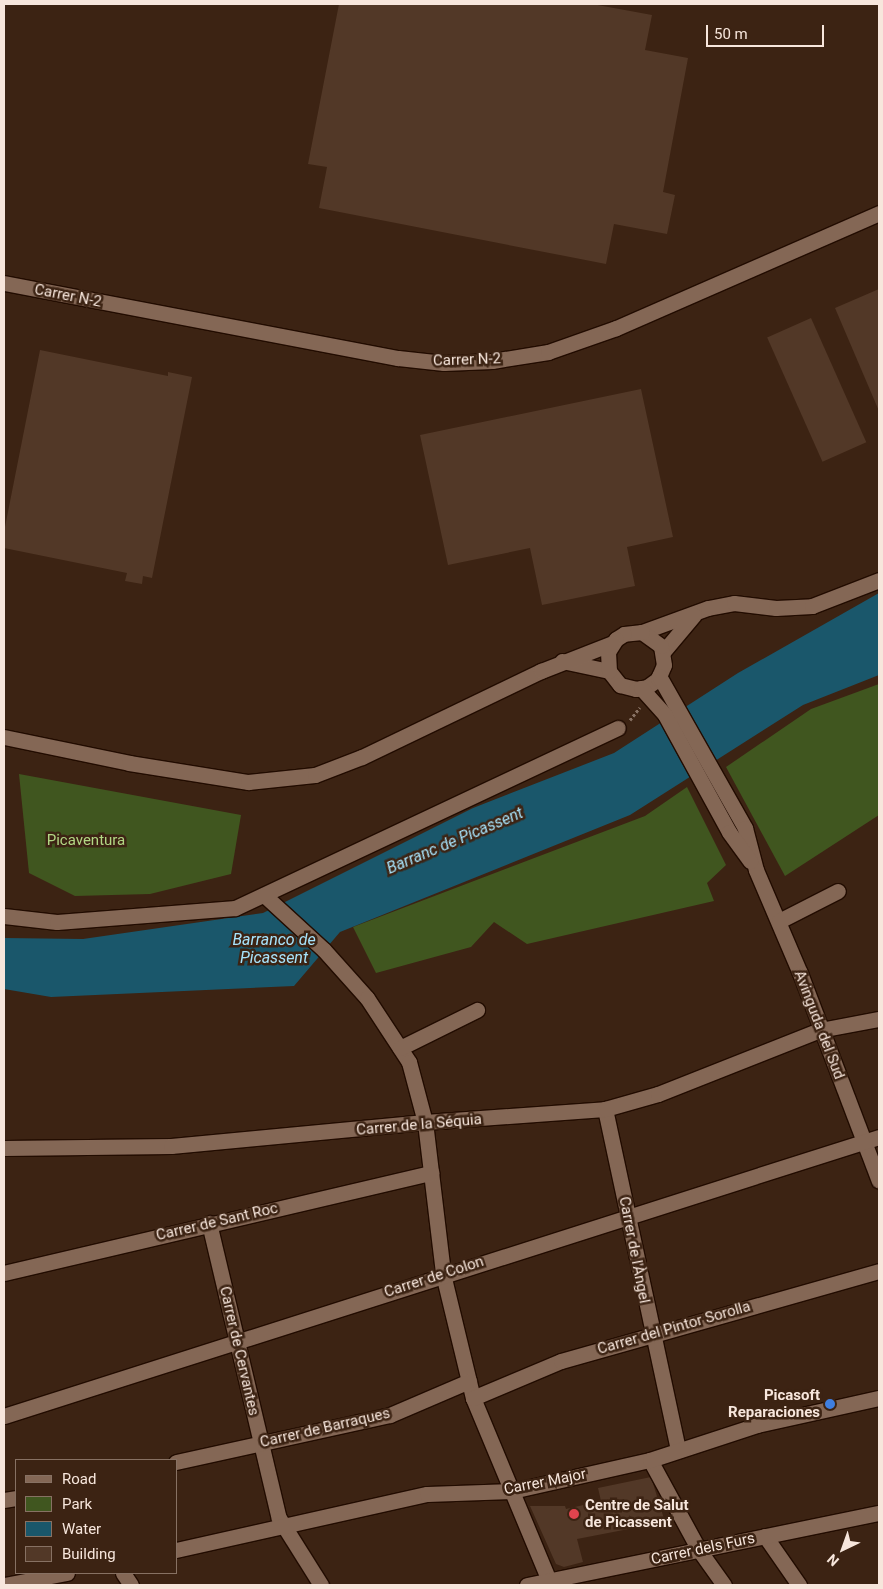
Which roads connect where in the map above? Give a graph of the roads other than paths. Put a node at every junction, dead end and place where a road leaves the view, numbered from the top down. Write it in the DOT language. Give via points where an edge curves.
graph roads {
  1 [pos="879,200"];
  2 [pos="879,213"];
  3 [pos="862,221"];
  4 [pos="4,283"];
  5 [pos="879,580"];
  6 [pos="695,614"];
  7 [pos="642,632"];
  8 [pos="613,643"];
  9 [pos="663,652"];
  10 [pos="562,662"];
  11 [pos="609,672"];
  12 [pos="659,676"];
  13 [pos="644,693"];
  14 [pos="670,711"];
  15 [pos="618,728"];
  16 [pos="4,737"];
  17 [pos="756,870"];
  18 [pos="838,891"];
  19 [pos="264,895"];
  20 [pos="4,916"];
  21 [pos="779,921"];
  22 [pos="477,1010"];
  23 [pos="879,1019"];
  24 [pos="820,1030"];
  25 [pos="400,1048"];
  26 [pos="606,1109"];
  27 [pos="425,1122"];
  28 [pos="872,1139"];
  29 [pos="4,1148"];
  30 [pos="431,1173"];
  31 [pos="879,1181"];
  32 [pos="628,1216"];
  33 [pos="209,1223"];
  34 [pos="879,1270"];
  35 [pos="4,1273"];
  36 [pos="443,1274"];
  37 [pos="651,1334"];
  38 [pos="236,1340"];
  39 [pos="470,1381"];
  40 [pos="473,1398"];
  41 [pos="879,1398"];
  42 [pos="4,1416"];
  43 [pos="260,1442"];
  44 [pos="678,1450"];
  45 [pos="650,1460"];
  46 [pos="178,1462"];
  47 [pos="512,1491"];
  48 [pos="879,1513"];
  49 [pos="284,1528"];
  50 [pos="765,1536"];
  51 [pos="178,1550"];
  52 [pos="699,1550"];
  53 [pos="62,1574"];
  54 [pos="124,1574"];
  55 [pos="550,1583"];
  56 [pos="4,1585"];
  57 [pos="131,1585"];
  58 [pos="321,1585"];
  59 [pos="527,1585"];
  60 [pos="724,1585"];
  61 [pos="799,1585"];
  1 -- 3 [label="street"];
  2 -- 3 [label="street, Carrer N-2"];
  3 -- 4 [label="street, Carrer N-2" via="616,328 548,352 492,361 444,363 398,358"];
  5 -- 6 [label="street" via="812,606 776,608 734,603"];
  6 -- 7 [label="street"];
  6 -- 9 [label="street"];
  7 -- 8 [label="street" via="624,634"];
  7 -- 9 [label="street" via="651,636"];
  8 -- 10 [label="street"];
  8 -- 11 [label="street" via="608,652"];
  9 -- 12 [label="street" via="664,665"];
  10 -- 11 [label="street"];
  10 -- 16 [label="street" via="362,757 315,775 248,782 128,763"];
  11 -- 13 [label="street" via="620,685"];
  12 -- 13 [label="street"];
  12 -- 14 [label="street, Avinguda del Sud"];
  13 -- 14 [label="street, Avinguda del Sud"];
  14 -- 17 [label="street, Avinguda del Sud" via="729,832"];
  14 -- 17 [label="street, Avinguda del Sud" via="745,828"];
  15 -- 19 [label="street"];
  17 -- 21 [label="street, Avinguda del Sud"];
  18 -- 21 [label="street"];
  19 -- 20 [label="street" via="235,908 77,921"];
  19 -- 25 [label="street" via="324,950 367,998"];
  21 -- 24 [label="street, Avinguda del Sud"];
  22 -- 25 [label="street"];
  23 -- 24 [label="street, Carrer de la Séquia"];
  24 -- 26 [label="street, Carrer de la Séquia" via="658,1094"];
  24 -- 28 [label="street, Avinguda del Sud"];
  25 -- 27 [label="street" via="409,1062"];
  26 -- 27 [label="street, Carrer de la Séquia"];
  26 -- 32 [label="street, Carrer de l'Àngel"];
  27 -- 29 [label="street, Carrer de la Séquia" via="171,1146"];
  27 -- 30 [label="street"];
  28 -- 31 [label="street, Avinguda del Sud"];
  28 -- 32 [label="street, Carrer de Colon"];
  30 -- 33 [label="street, Carrer de Sant Roc"];
  30 -- 36 [label="street"];
  32 -- 36 [label="street, Carrer de Colon"];
  32 -- 37 [label="street, Carrer de l'Àngel"];
  33 -- 35 [label="street, Carrer de Sant Roc"];
  33 -- 38 [label="street, Carrer de Cervantes"];
  34 -- 37 [label="street, Carrer del Pintor Sorolla"];
  36 -- 38 [label="street, Carrer de Colon"];
  36 -- 39 [label="street"];
  37 -- 40 [label="street, Carrer del Pintor Sorolla" via="561,1361"];
  37 -- 44 [label="street, Carrer de l'Àngel"];
  38 -- 42 [label="street, Carrer de Colon"];
  38 -- 43 [label="street, Carrer de Cervantes"];
  39 -- 40 [label="street"];
  39 -- 43 [label="street, Carrer de Barraques" via="390,1415"];
  40 -- 47 [label="street"];
  41 -- 44 [label="street, Carrer Major" via="756,1425"];
  43 -- 46 [label="street, Carrer de Barraques"];
  43 -- 49 [label="street, Carrer de Cervantes"];
  44 -- 45 [label="street, Carrer Major"];
  45 -- 47 [label="street, Carrer Major"];
  45 -- 52 [label="street"];
  47 -- 49 [label="street, Carrer Major" via="427,1494"];
  47 -- 55 [label="street"];
  48 -- 50 [label="street, Carrer dels Furs"];
  49 -- 51 [label="street, Carrer Major"];
  49 -- 58 [label="street, Carrer de Cervantes"];
  50 -- 52 [label="street, Carrer dels Furs"];
  50 -- 61 [label="street"];
  52 -- 55 [label="street, Carrer dels Furs"];
  52 -- 60 [label="street"];
  53 -- 56 [label="street"];
  54 -- 57 [label="street"];
  55 -- 59 [label="street, Carrer dels Furs"];
}
